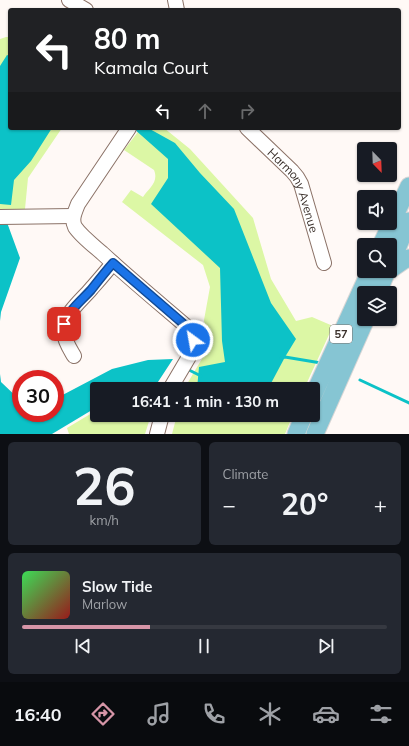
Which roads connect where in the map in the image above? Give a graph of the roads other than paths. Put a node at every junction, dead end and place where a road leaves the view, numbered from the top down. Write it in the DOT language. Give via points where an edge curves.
graph roads {
  1 [pos="69,0"];
  2 [pos="83,8"];
  3 [pos="128,130"];
  4 [pos="249,130"];
  5 [pos="409,186"];
  6 [pos="73,216"];
  7 [pos="0,217"];
  8 [pos="403,227"];
  9 [pos="390,238"];
  10 [pos="397,245"];
  11 [pos="409,258"];
  12 [pos="113,263"];
  13 [pos="324,263"];
  14 [pos="397,265"];
  15 [pos="367,278"];
  16 [pos="363,326"];
  17 [pos="74,356"];
  18 [pos="174,382"];
  19 [pos="319,382"];
  20 [pos="160,422"];
  21 [pos="301,422"];
  22 [pos="317,431"];
  23 [pos="157,434"];
  24 [pos="296,434"];
  1 -- 2 [label="street"];
  3 -- 6 [label="street" via="78,204"];
  4 -- 13 [label="street, Harmony Avenue" via="292,171 301,184"];
  5 -- 8 [label="main road"];
  6 -- 7 [label="street"];
  6 -- 12 [label="street" via="75,227"];
  8 -- 9 [label="main road"];
  8 -- 10 [label="main road"];
  11 -- 14 [label="main road"];
  12 -- 17 [label="street" via="73,308 64,324 64,333"];
  12 -- 18 [label="street" via="186,326 192,335 193,350"];
  15 -- 19 [label="main road, 57"];
  16 -- 22 [label="main road, 57"];
  20 -- 23 [label="street"];
  21 -- 24 [label="main road"];
}
